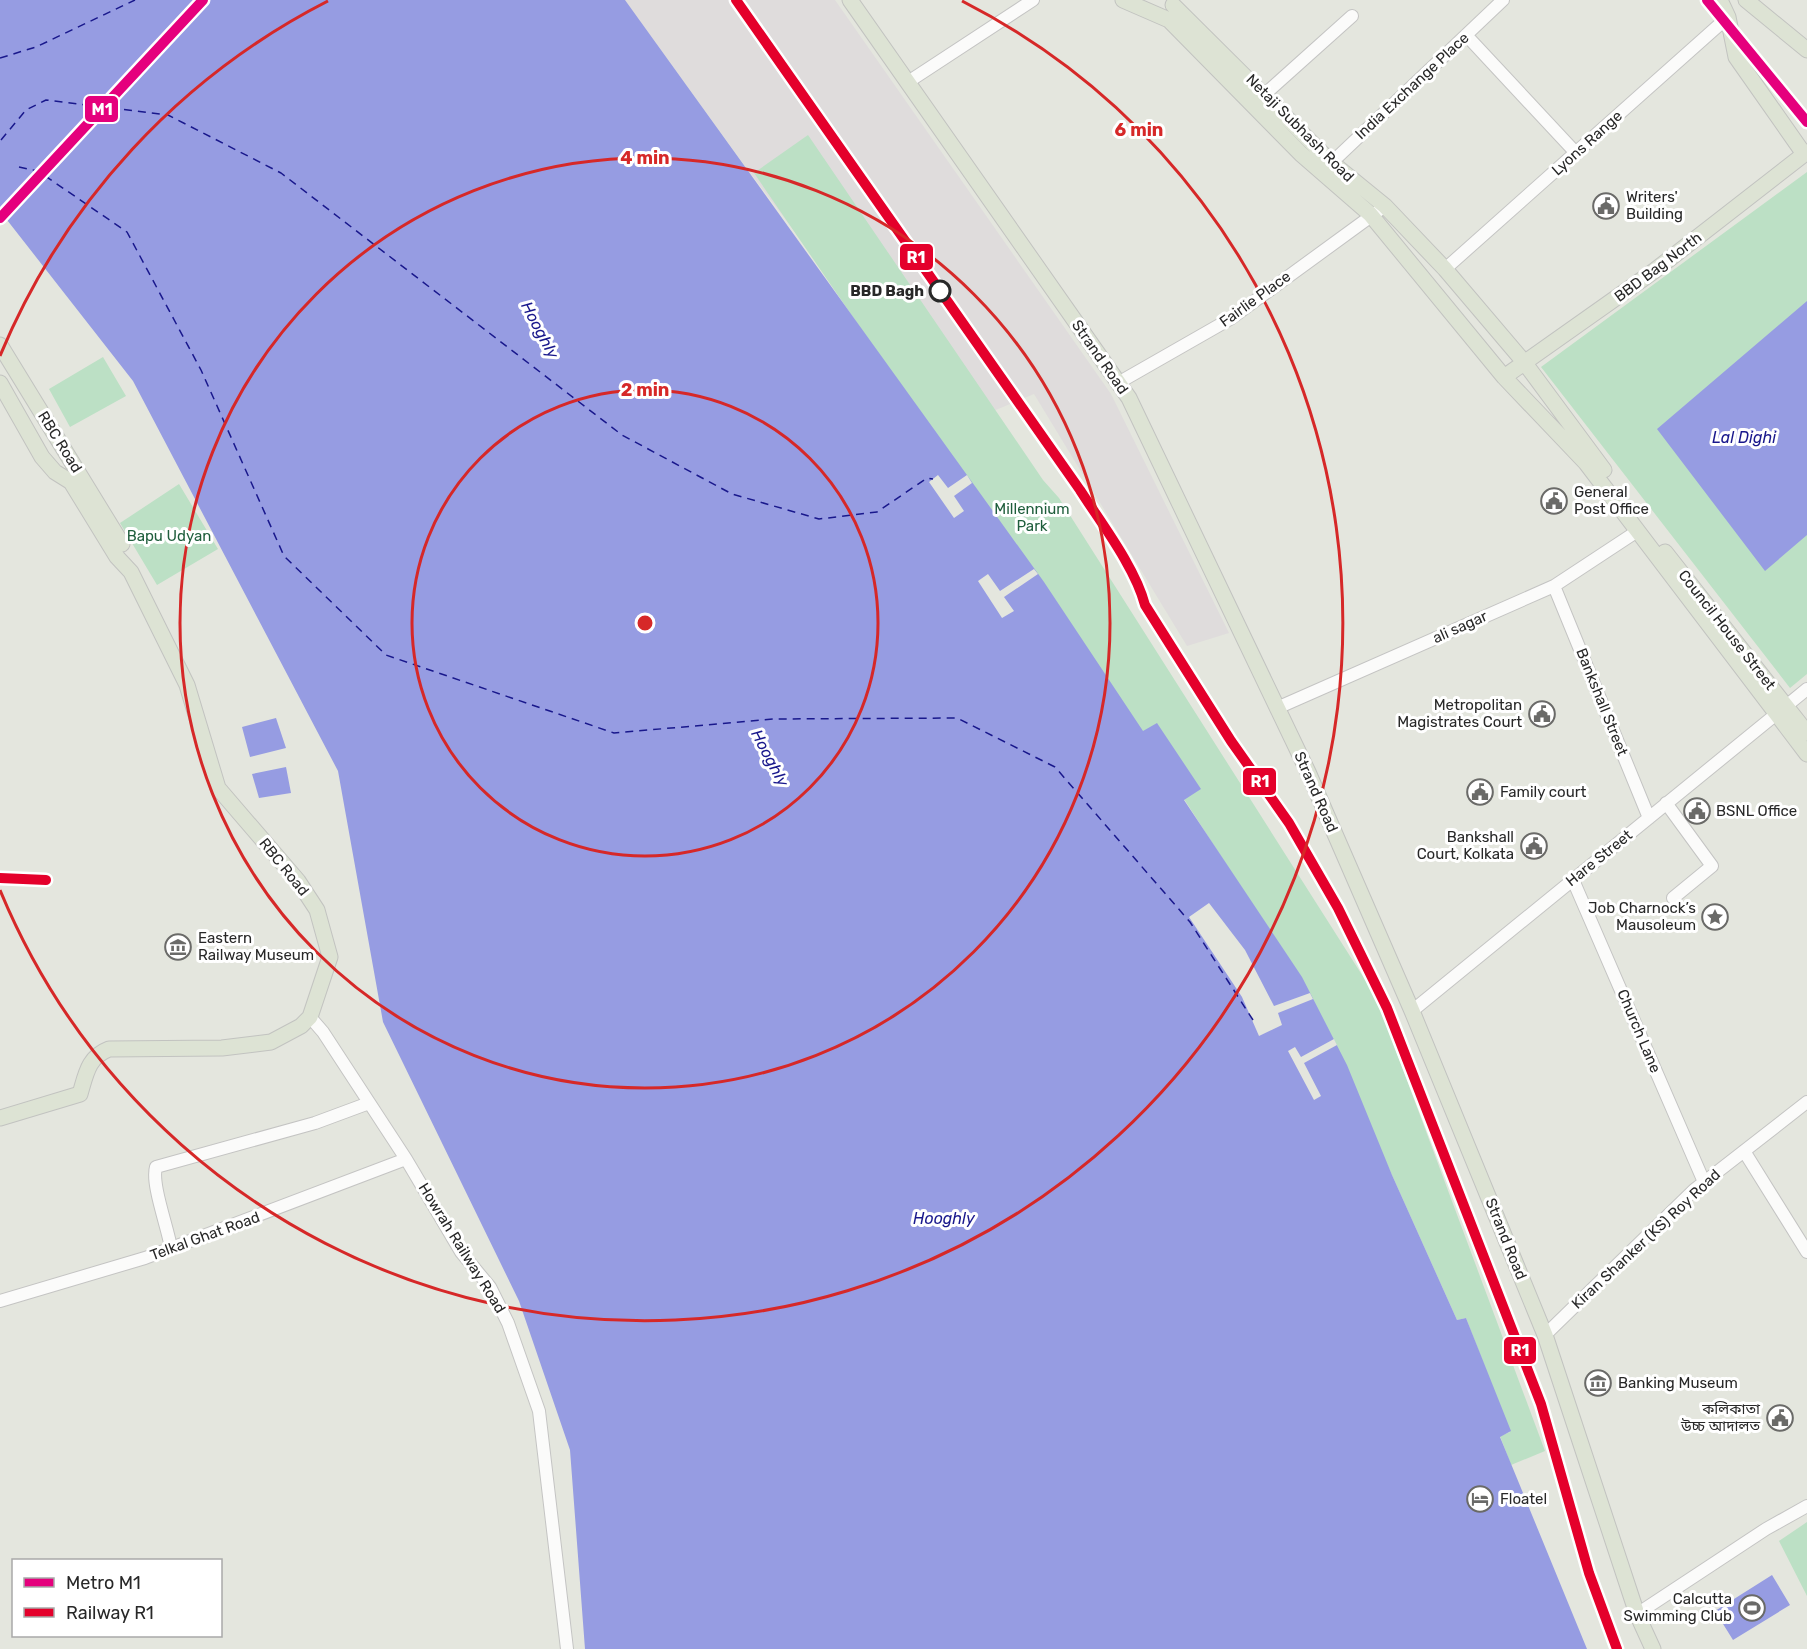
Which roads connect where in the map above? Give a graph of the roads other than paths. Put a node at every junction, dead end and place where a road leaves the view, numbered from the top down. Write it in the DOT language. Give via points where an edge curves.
graph roads {
  1 [pos="850,0"];
  2 [pos="1033,0"];
  3 [pos="1123,0"];
  4 [pos="1503,0"];
  5 [pos="1720,0"];
  6 [pos="1746,0"];
  7 [pos="1172,8"];
  8 [pos="1352,16"];
  9 [pos="1728,17"];
  10 [pos="1466,35"];
  11 [pos="1807,50"];
  12 [pos="908,81"];
  13 [pos="1265,94"];
  14 [pos="1576,153"];
  15 [pos="1806,153"];
  16 [pos="1327,168"];
  17 [pos="1385,206"];
  18 [pos="1370,214"];
  19 [pos="1445,269"];
  20 [pos="0,345"];
  21 [pos="1524,362"];
  22 [pos="1504,376"];
  23 [pos="0,382"];
  24 [pos="1118,383"];
  25 [pos="1641,529"];
  26 [pos="131,572"];
  27 [pos="1554,586"];
  28 [pos="1807,689"];
  29 [pos="1277,708"];
  30 [pos="1782,710"];
  31 [pos="1807,733"];
  32 [pos="1807,754"];
  33 [pos="1666,803"];
  34 [pos="1649,818"];
  35 [pos="1573,880"];
  36 [pos="1673,898"];
  37 [pos="1412,1011"];
  38 [pos="310,1017"];
  39 [pos="1807,1102"];
  40 [pos="369,1103"];
  41 [pos="0,1118"];
  42 [pos="1744,1151"];
  43 [pos="406,1159"];
  44 [pos="1704,1182"];
  45 [pos="171,1248"];
  46 [pos="1807,1252"];
  47 [pos="0,1301"];
  48 [pos="1545,1335"];
  49 [pos="1807,1506"];
  50 [pos="1637,1614"];
  51 [pos="567,1649"];
  52 [pos="1653,1649"];
  1 -- 12 [label="main road, Strand Road"];
  2 -- 12 [label="street"];
  3 -- 7 [label="main road" via="1149,11"];
  4 -- 10 [label="street, India Exchange Place"];
  5 -- 9 [label="main road"];
  6 -- 11 [label="main road"];
  7 -- 13 [label="main road, Netaji Subhash Road"];
  7 -- 16 [label="main road, Netaji Subhash Road"];
  8 -- 13 [label="street"];
  9 -- 14 [label="street, Lyons Range"];
  9 -- 15 [label="main road" via="1736,57"];
  10 -- 14 [label="street"];
  10 -- 16 [label="street, India Exchange Place"];
  12 -- 24 [label="main road, Strand Road"];
  13 -- 16 [label="main road, Netaji Subhash Road"];
  14 -- 19 [label="street, Lyons Range"];
  15 -- 21 [label="main road, BBD Bag North" via="1654,272"];
  16 -- 17 [label="main road, Netaji Subhash Road"];
  16 -- 18 [label="main road"];
  17 -- 18 [label="street, Fairlie Place"];
  17 -- 19 [label="main road, Netaji Subhash Road"];
  18 -- 22 [label="main road"];
  18 -- 24 [label="street, Fairlie Place" via="1230,319"];
  19 -- 21 [label="main road, Netaji Subhash Road"];
  20 -- 26 [label="main road, RBC Road" via="129,557"];
  21 -- 22 [label="main road, BBD Bag North"];
  21 -- 25 [label="main road, Netaji Subhash Road"];
  22 -- 25 [label="main road" via="1586,463"];
  23 -- 26 [label="main road, RBC Road" via="42,457 71,482 117,557"];
  24 -- 29 [label="main road, Strand Road" via="1129,398"];
  25 -- 27 [label="street, ali sagar"];
  25 -- 30 [label="main road, Council House Street"];
  26 -- 38 [label="main road, RBC Road" via="187,685 218,788 298,881 317,909 330,957"];
  27 -- 29 [label="street, ali sagar"];
  27 -- 34 [label="street, Bankshall Street"];
  28 -- 30 [label="street, Hare Street"];
  29 -- 37 [label="main road, Strand Road"];
  30 -- 31 [label="main road, Council House Street"];
  30 -- 32 [label="main road, Council House Street"];
  30 -- 33 [label="street, Hare Street"];
  33 -- 34 [label="street, Hare Street"];
  33 -- 36 [label="street" via="1712,866"];
  34 -- 35 [label="street, Hare Street"];
  35 -- 37 [label="street, Hare Street"];
  35 -- 44 [label="street, Church Lane"];
  37 -- 48 [label="main road, Strand Road"];
  38 -- 40 [label="street, Howrah Railway Road"];
  38 -- 41 [label="main road" via="271,1041 222,1048 110,1049 98,1053 89,1064 80,1094"];
  39 -- 42 [label="street, Kiran Shanker (KS) Roy Road"];
  40 -- 43 [label="street, Howrah Railway Road"];
  40 -- 45 [label="street" via="315,1123 156,1167 154,1174"];
  42 -- 44 [label="street, Kiran Shanker (KS) Roy Road"];
  42 -- 46 [label="street"];
  43 -- 45 [label="street, Telkal Ghat Road"];
  43 -- 51 [label="street, Howrah Railway Road" via="461,1252 490,1287 508,1323 539,1411"];
  44 -- 48 [label="street, Kiran Shanker (KS) Roy Road"];
  45 -- 47 [label="street, Telkal Ghat Road"];
  48 -- 50 [label="main road, Strand Road"];
  49 -- 50 [label="street" via="1766,1528"];
  50 -- 52 [label="main road, Strand Road"];
}
